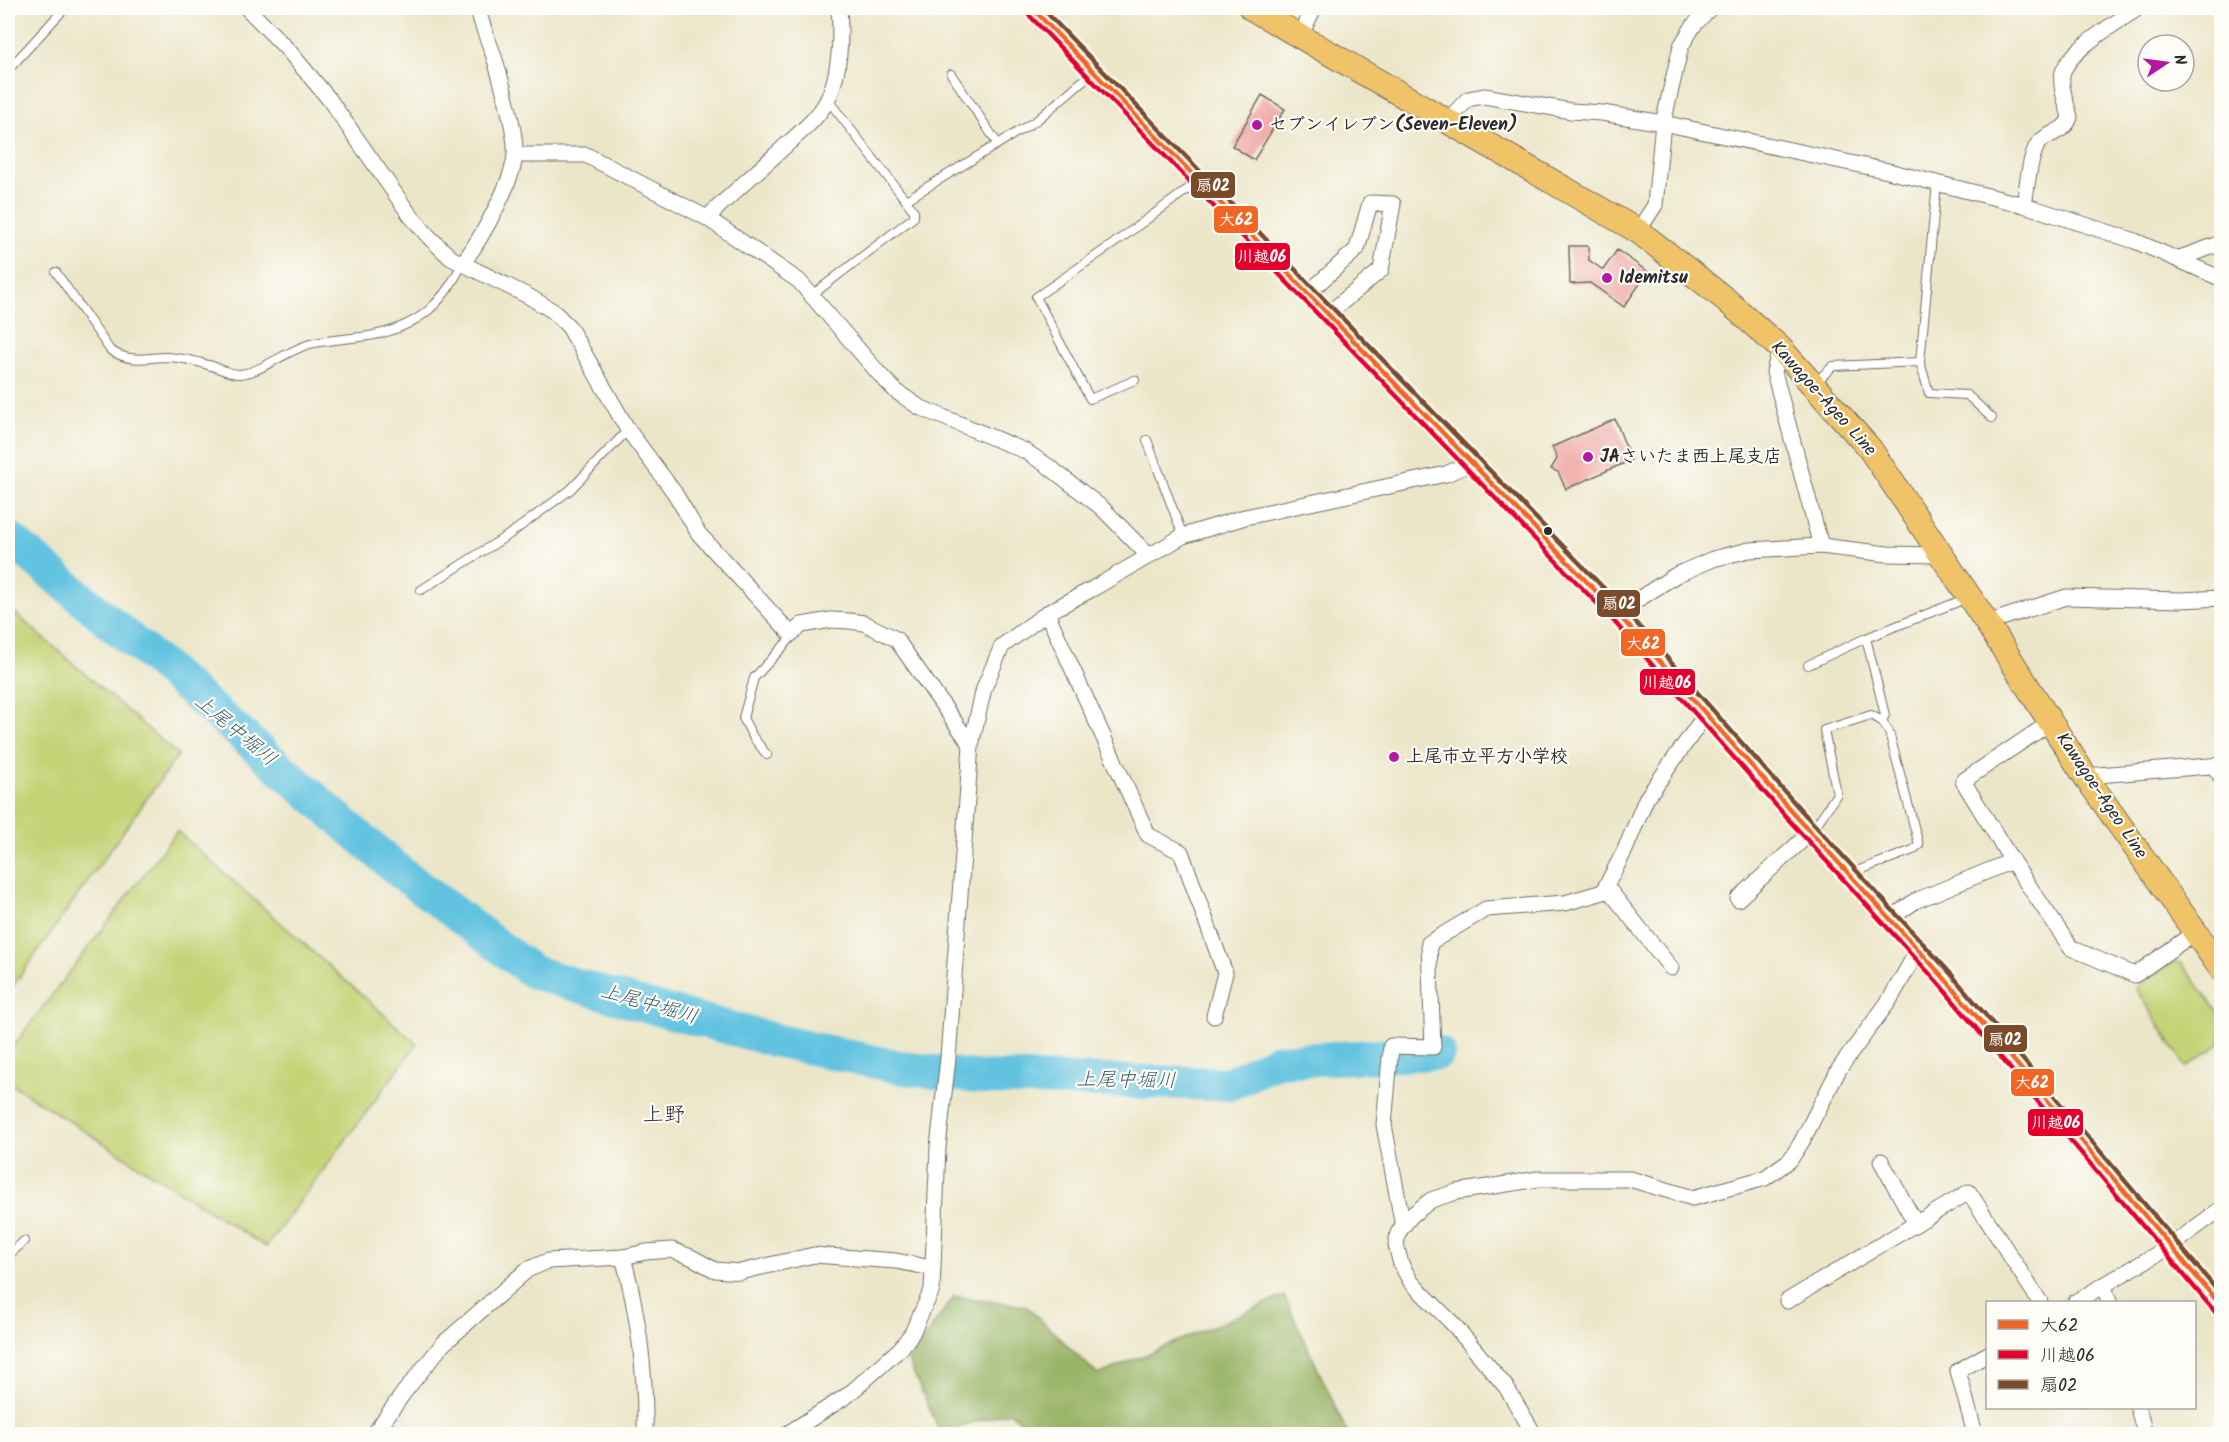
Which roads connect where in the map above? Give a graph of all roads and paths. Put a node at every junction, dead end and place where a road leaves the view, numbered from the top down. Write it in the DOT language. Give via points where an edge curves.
graph roads {
  1 [pos="65,8"];
  2 [pos="247,8"];
  3 [pos="478,8"];
  4 [pos="838,8"];
  5 [pos="1032,8"];
  6 [pos="1251,8"];
  7 [pos="1314,8"];
  8 [pos="2138,8"];
  9 [pos="1705,9"];
  10 [pos="1300,36"];
  11 [pos="8,70"];
  12 [pos="1095,70"];
  13 [pos="951,74"];
  14 [pos="828,100"];
  15 [pos="1448,120"];
  16 [pos="1663,123"];
  17 [pos="998,144"];
  18 [pos="515,155"];
  19 [pos="1201,180"];
  20 [pos="1937,183"];
  21 [pos="906,200"];
  22 [pos="2024,205"];
  23 [pos="707,218"];
  24 [pos="1638,231"];
  25 [pos="2222,243"];
  26 [pos="2177,259"];
  27 [pos="462,264"];
  28 [pos="56,272"];
  29 [pos="2222,279"];
  30 [pos="1309,292"];
  31 [pos="812,295"];
  32 [pos="1329,313"];
  33 [pos="1780,348"];
  34 [pos="1920,362"];
  35 [pos="1135,380"];
  36 [pos="1813,384"];
  37 [pos="1992,418"];
  38 [pos="628,430"];
  39 [pos="1147,440"];
  40 [pos="1474,462"];
  41 [pos="1184,536"];
  42 [pos="1821,546"];
  43 [pos="1148,555"];
  44 [pos="1941,555"];
  45 [pos="421,590"];
  46 [pos="1969,597"];
  47 [pos="2222,598"];
  48 [pos="1047,612"];
  49 [pos="1617,613"];
  50 [pos="1987,623"];
  51 [pos="791,634"];
  52 [pos="1866,638"];
  53 [pos="1808,665"];
  54 [pos="1707,714"];
  55 [pos="1882,721"];
  56 [pos="2051,722"];
  57 [pos="971,745"];
  58 [pos="767,755"];
  59 [pos="2216,766"];
  60 [pos="2085,776"];
  61 [pos="2222,784"];
  62 [pos="1811,832"];
  63 [pos="2012,861"];
  64 [pos="1849,874"];
  65 [pos="1606,886"];
  66 [pos="1737,899"];
  67 [pos="1890,919"];
  68 [pos="2194,933"];
  69 [pos="1918,950"];
  70 [pos="1671,968"];
  71 [pos="2222,970"];
  72 [pos="1214,1016"];
  73 [pos="1881,1161"];
  74 [pos="2222,1208"];
  75 [pos="1916,1224"];
  76 [pos="1403,1226"];
  77 [pos="24,1241"];
  78 [pos="2169,1247"];
  79 [pos="8,1256"];
  80 [pos="623,1257"];
  81 [pos="932,1268"];
  82 [pos="2104,1285"];
  83 [pos="1787,1301"];
  84 [pos="2039,1301"];
  85 [pos="2077,1301"];
  86 [pos="2109,1301"];
  87 [pos="2222,1308"];
  88 [pos="1986,1355"];
  89 [pos="2139,1409"];
  90 [pos="374,1434"];
  91 [pos="645,1434"];
  92 [pos="787,1434"];
  93 [pos="1534,1434"];
  94 [pos="1975,1434"];
  95 [pos="2145,1434"];
  1 -- 11 [label="lane"];
  2 -- 27 [label="street" via="329,99 410,215 451,258"];
  3 -- 18 [label="street" via="495,60"];
  4 -- 14 [label="street" via="840,40"];
  5 -- 12 [label="street"];
  6 -- 10 [label="main road, Kawagoe-Ageo Line"];
  7 -- 10 [label="street"];
  8 -- 22 [label="street" via="2077,52 2064,70 2061,79 2070,117 2064,128 2039,142"];
  9 -- 16 [label="street" via="1681,46"];
  10 -- 15 [label="main road, Kawagoe-Ageo Line"];
  12 -- 17 [label="lane" via="1047,112"];
  12 -- 19 [label="street"];
  13 -- 17 [label="lane"];
  14 -- 21 [label="lane"];
  14 -- 23 [label="street" via="804,128"];
  15 -- 16 [label="street" via="1468,99 1484,96"];
  15 -- 24 [label="main road, Kawagoe-Ageo Line"];
  16 -- 20 [label="street"];
  16 -- 24 [label="street" via="1655,205"];
  17 -- 21 [label="lane"];
  18 -- 23 [label="street" via="586,155"];
  18 -- 27 [label="street" via="498,202"];
  19 -- 30 [label="street"];
  19 -- 35 [label="lane" via="1036,297 1090,399"];
  20 -- 22 [label="street"];
  20 -- 34 [label="lane"];
  21 -- 31 [label="lane" via="914,217"];
  22 -- 26 [label="street"];
  23 -- 31 [label="street" via="800,281"];
  24 -- 33 [label="main road, Kawagoe-Ageo Line"];
  25 -- 26 [label="street"];
  26 -- 29 [label="street"];
  27 -- 28 [label="lane" via="442,298 427,313 408,323 374,334 310,344 239,374 168,357 121,357 110,350"];
  27 -- 38 [label="street" via="528,296 553,311 569,327"];
  30 -- 32 [label="street"];
  30 -- 32 [label="street" via="1358,249 1370,203 1393,204 1381,270"];
  31 -- 43 [label="street" via="897,392 919,407 1033,456 1102,508"];
  32 -- 40 [label="street"];
  33 -- 36 [label="main road, Kawagoe-Ageo Line"];
  33 -- 42 [label="street" via="1774,372"];
  34 -- 36 [label="lane" via="1833,366"];
  34 -- 37 [label="lane" via="1929,393 1967,395"];
  36 -- 44 [label="main road, Kawagoe-Ageo Line" via="1870,449"];
  38 -- 45 [label="lane" via="570,490 510,534"];
  38 -- 51 [label="street" via="674,492 699,534"];
  39 -- 41 [label="lane"];
  40 -- 41 [label="street" via="1446,474 1245,517"];
  40 -- 49 [label="street"];
  41 -- 43 [label="street"];
  42 -- 44 [label="street" via="1887,554"];
  42 -- 49 [label="street" via="1749,550 1713,559 1676,575"];
  43 -- 48 [label="street"];
  44 -- 46 [label="main road, Kawagoe-Ageo Line"];
  46 -- 50 [label="main road, Kawagoe-Ageo Line"];
  46 -- 52 [label="lane"];
  47 -- 50 [label="street" via="2066,597"];
  48 -- 57 [label="street" via="1002,646 984,688"];
  48 -- 72 [label="street" via="1148,835 1181,852 1225,973"];
  49 -- 54 [label="street"];
  50 -- 56 [label="main road, Kawagoe-Ageo Line"];
  51 -- 57 [label="street" via="802,625 831,620 864,623 896,639"];
  51 -- 58 [label="lane" via="754,678 743,718"];
  52 -- 53 [label="lane"];
  52 -- 55 [label="lane" via="1885,715"];
  54 -- 62 [label="street"];
  54 -- 65 [label="street" via="1646,799"];
  55 -- 62 [label="lane" via="1871,715 1824,730 1837,794"];
  55 -- 64 [label="lane" via="1889,732 1919,845"];
  56 -- 60 [label="main road, Kawagoe-Ageo Line"];
  56 -- 63 [label="street" via="1963,781"];
  57 -- 81 [label="street" via="938,1147"];
  59 -- 60 [label="street"];
  59 -- 61 [label="lane"];
  60 -- 68 [label="main road, Kawagoe-Ageo Line"];
  62 -- 64 [label="street"];
  62 -- 66 [label="street"];
  63 -- 67 [label="street" via="1916,901"];
  63 -- 68 [label="street" via="2071,948 2135,975"];
  64 -- 67 [label="street"];
  65 -- 70 [label="street"];
  65 -- 76 [label="street" via="1604,892 1565,903 1485,909 1429,943 1433,1047 1391,1046 1384,1125"];
  67 -- 69 [label="street"];
  68 -- 71 [label="main road, Kawagoe-Ageo Line"];
  69 -- 76 [label="street" via="1889,1001 1839,1069 1790,1160 1765,1178 1693,1198 1630,1179 1538,1179 1456,1192 1431,1200"];
  69 -- 78 [label="street"];
  73 -- 75 [label="street"];
  74 -- 78 [label="street"];
  75 -- 83 [label="street"];
  75 -- 84 [label="street" via="1969,1192"];
  76 -- 93 [label="street" via="1396,1245 1411,1282 1454,1325 1506,1387"];
  77 -- 79 [label="lane"];
  78 -- 82 [label="street"];
  78 -- 87 [label="street"];
  80 -- 81 [label="street" via="672,1251 716,1270 740,1272 814,1255 896,1261"];
  80 -- 90 [label="street" via="548,1261 527,1270 443,1344"];
  80 -- 91 [label="street" via="640,1329"];
  81 -- 92 [label="street" via="932,1290 901,1348 848,1395"];
  82 -- 85 [label="street"];
  82 -- 86 [label="street"];
  88 -- 94 [label="street" via="1958,1371"];
  89 -- 95 [label="street"];
}
